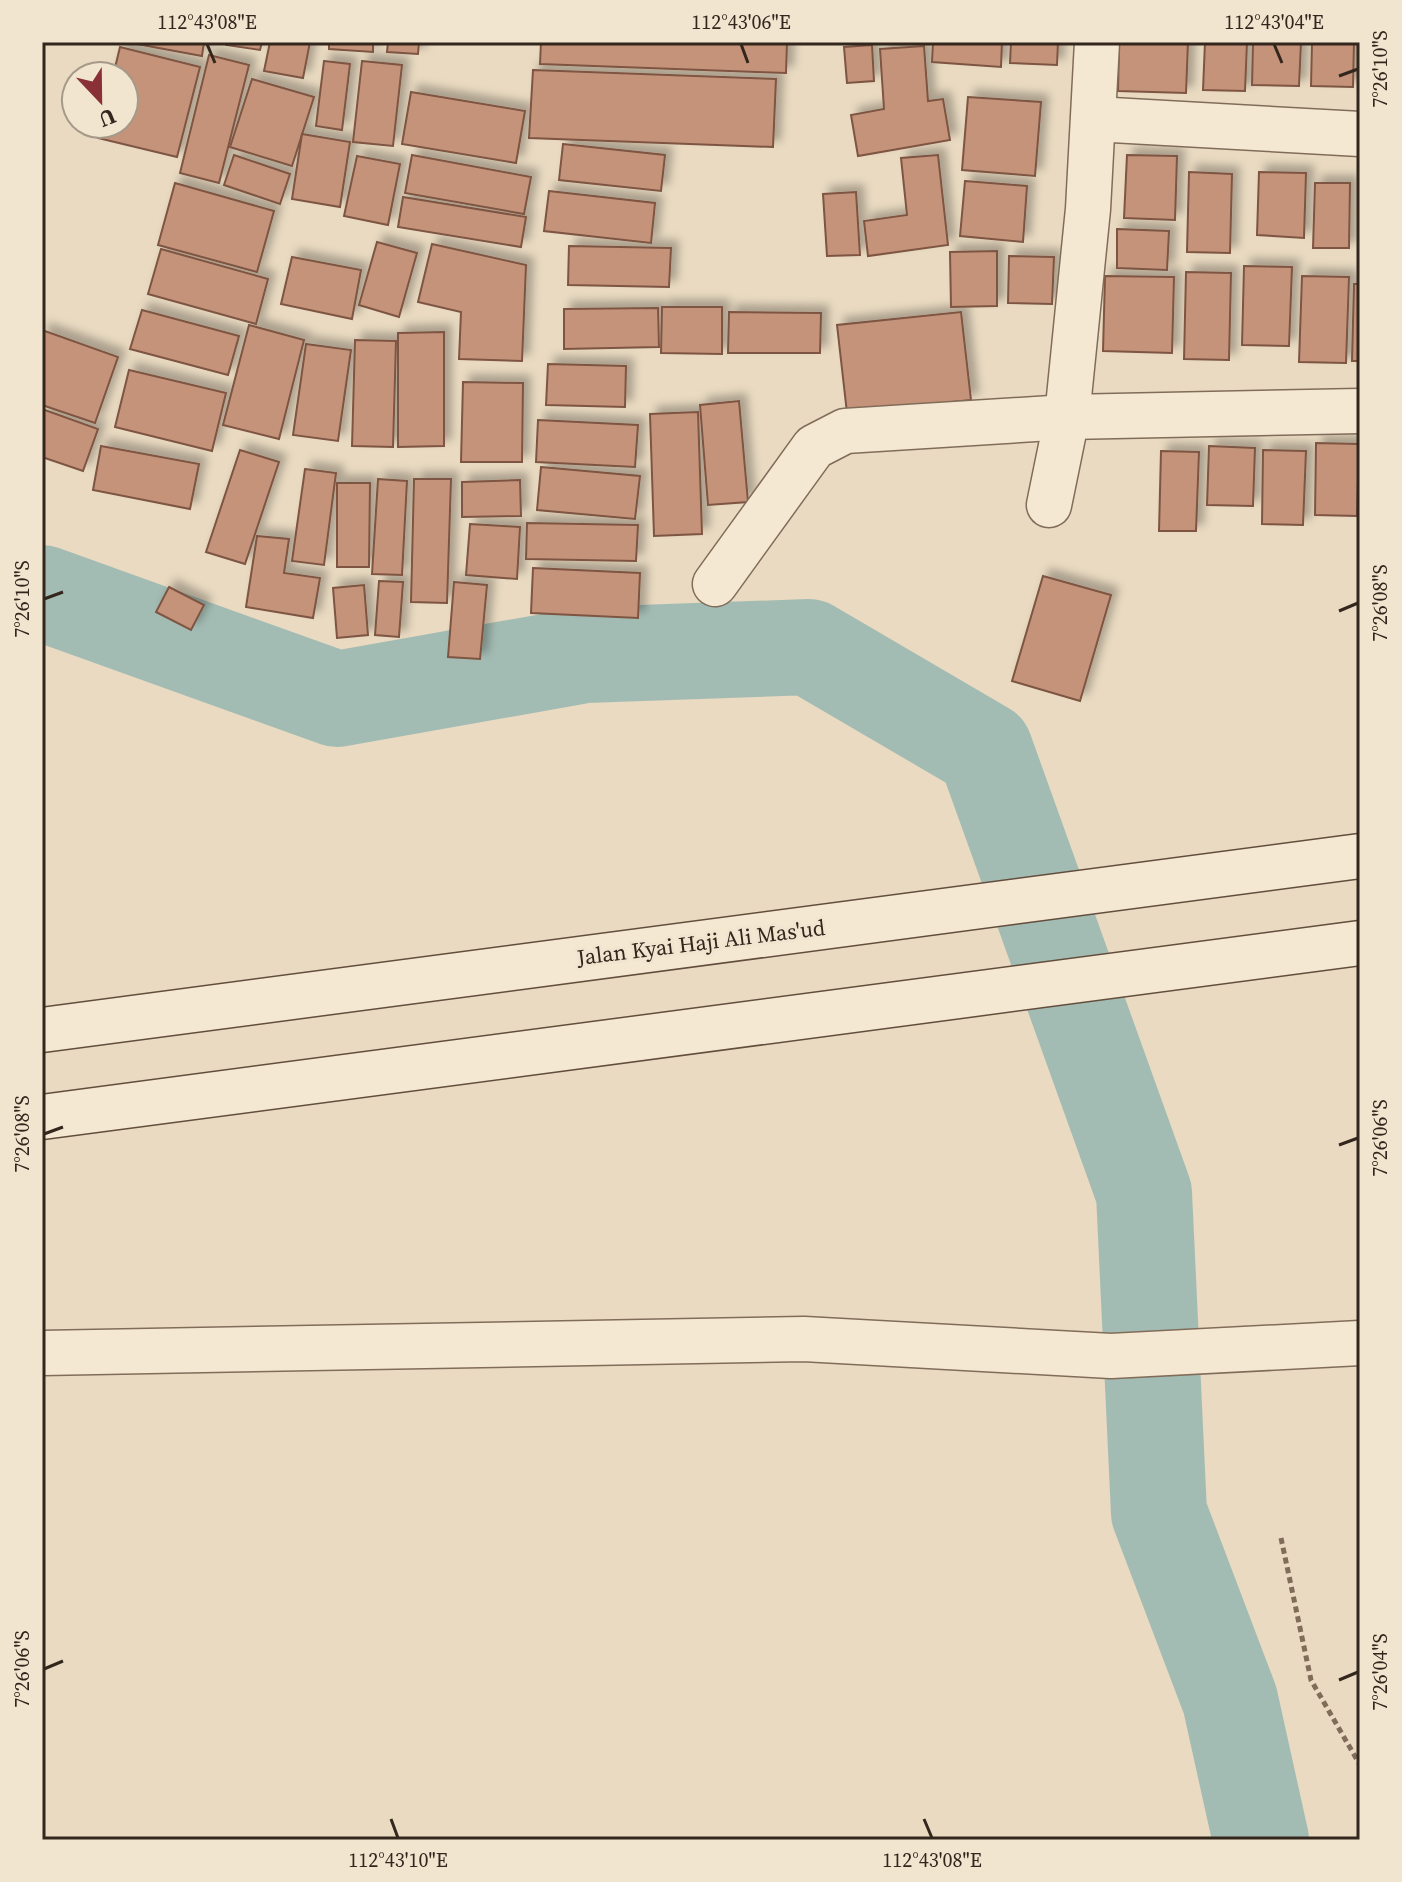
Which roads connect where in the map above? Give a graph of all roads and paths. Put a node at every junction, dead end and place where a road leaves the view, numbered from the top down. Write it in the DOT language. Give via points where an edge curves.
graph roads {
  1 [pos="1097,42"];
  2 [pos="1094,119"];
  3 [pos="1360,134"];
  4 [pos="1360,411"];
  5 [pos="1067,417"];
  6 [pos="1049,505"];
  7 [pos="715,584"];
  8 [pos="1360,856"];
  9 [pos="1360,943"];
  10 [pos="42,1030"];
  11 [pos="42,1117"];
  12 [pos="1360,1343"];
  13 [pos="42,1353"];
  14 [pos="1281,1538"];
  15 [pos="1360,1765"];
  1 -- 2 [label="street"];
  2 -- 3 [label="street"];
  2 -- 5 [label="street"];
  4 -- 5 [label="street"];
  5 -- 6 [label="street"];
  5 -- 7 [label="street" via="845,431 814,447"];
  8 -- 10 [label="street, Jalan Kyai Haji Ali Mas'ud"];
  9 -- 11 [label="street"];
  12 -- 13 [label="street" via="1111,1356 804,1339"];
  14 -- 15 [label="path" via="1311,1680"];
}
